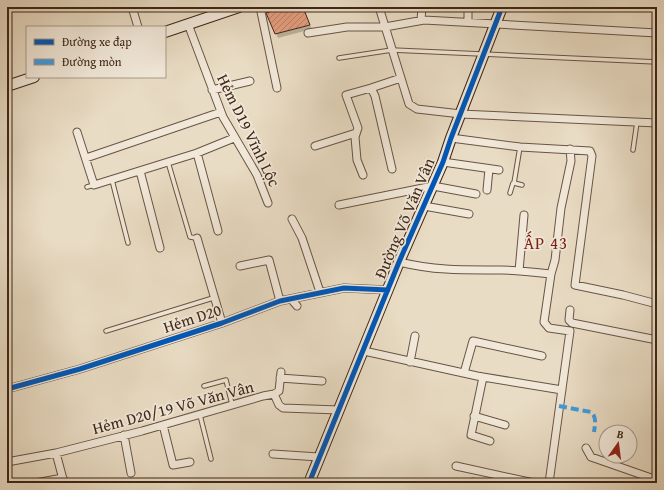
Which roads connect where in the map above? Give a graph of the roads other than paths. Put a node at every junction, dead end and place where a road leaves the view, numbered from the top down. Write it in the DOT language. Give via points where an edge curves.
graph roads {
  1 [pos="132,7"];
  2 [pos="239,7"];
  3 [pos="260,7"];
  4 [pos="379,7"];
  5 [pos="422,7"];
  6 [pos="468,7"];
  7 [pos="502,7"];
  8 [pos="421,20"];
  9 [pos="468,22"];
  10 [pos="188,24"];
  11 [pos="495,25"];
  12 [pos="138,26"];
  13 [pos="385,27"];
  14 [pos="166,32"];
  15 [pos="308,33"];
  16 [pos="657,33"];
  17 [pos="392,50"];
  18 [pos="484,54"];
  19 [pos="339,58"];
  20 [pos="657,62"];
  21 [pos="31,78"];
  22 [pos="401,78"];
  23 [pos="250,81"];
  24 [pos="7,86"];
  25 [pos="277,88"];
  26 [pos="371,88"];
  27 [pos="212,90"];
  28 [pos="221,112"];
  29 [pos="461,114"];
  30 [pos="637,122"];
  31 [pos="657,123"];
  32 [pos="77,132"];
  33 [pos="356,132"];
  34 [pos="234,138"];
  35 [pos="451,138"];
  36 [pos="316,146"];
  37 [pos="520,147"];
  38 [pos="570,149"];
  39 [pos="633,150"];
  40 [pos="197,153"];
  41 [pos="86,158"];
  42 [pos="168,162"];
  43 [pos="443,162"];
  44 [pos="392,169"];
  45 [pos="489,169"];
  46 [pos="499,170"];
  47 [pos="140,171"];
  48 [pos="363,175"];
  49 [pos="112,180"];
  50 [pos="514,183"];
  51 [pos="522,185"];
  52 [pos="433,186"];
  53 [pos="487,190"];
  54 [pos="510,193"];
  55 [pos="476,194"];
  56 [pos="268,203"];
  57 [pos="339,205"];
  58 [pos="424,206"];
  59 [pos="469,214"];
  60 [pos="524,215"];
  61 [pos="292,218"];
  62 [pos="218,232"];
  63 [pos="197,238"];
  64 [pos="128,243"];
  65 [pos="160,248"];
  66 [pos="400,262"];
  67 [pos="240,266"];
  68 [pos="518,271"];
  69 [pos="551,274"];
  70 [pos="388,290"];
  71 [pos="320,292"];
  72 [pos="213,298"];
  73 [pos="280,301"];
  74 [pos="657,304"];
  75 [pos="570,310"];
  76 [pos="222,323"];
  77 [pos="106,331"];
  78 [pos="415,336"];
  79 [pos="657,340"];
  80 [pos="364,351"];
  81 [pos="542,356"];
  82 [pos="410,362"];
  83 [pos="464,373"];
  84 [pos="483,377"];
  85 [pos="322,381"];
  86 [pos="204,386"];
  87 [pos="7,389"];
  88 [pos="562,390"];
  89 [pos="274,394"];
  90 [pos="232,406"];
  91 [pos="339,410"];
  92 [pos="200,415"];
  93 [pos="474,416"];
  94 [pos="163,425"];
  95 [pos="505,425"];
  96 [pos="124,435"];
  97 [pos="490,441"];
  98 [pos="586,448"];
  99 [pos="56,453"];
  100 [pos="273,454"];
  101 [pos="319,457"];
  102 [pos="212,459"];
  103 [pos="7,462"];
  104 [pos="190,462"];
  105 [pos="456,466"];
  106 [pos="132,473"];
  107 [pos="64,480"];
  108 [pos="657,480"];
  109 [pos="35,483"];
  110 [pos="309,483"];
  111 [pos="534,483"];
  112 [pos="549,483"];
  1 -- 12 [label="street"];
  2 -- 10 [label="street"];
  3 -- 25 [label="street"];
  4 -- 13 [label="street"];
  5 -- 8 [label="street"];
  6 -- 9 [label="street"];
  7 -- 11 [label="street, Đường Võ Văn Vân"];
  8 -- 9 [label="street"];
  8 -- 13 [label="street"];
  9 -- 11 [label="street"];
  10 -- 14 [label="street"];
  10 -- 27 [label="street, Hẻm D19 Vĩnh Lộc"];
  11 -- 16 [label="street"];
  11 -- 18 [label="street, Đường Võ Văn Vân"];
  13 -- 15 [label="street" via="347,27"];
  13 -- 17 [label="street"];
  17 -- 18 [label="lane"];
  17 -- 19 [label="lane"];
  17 -- 22 [label="street"];
  18 -- 20 [label="lane"];
  18 -- 29 [label="street, Đường Võ Văn Vân"];
  21 -- 24 [label="street"];
  22 -- 26 [label="street"];
  22 -- 29 [label="street" via="409,104 417,109"];
  23 -- 27 [label="street"];
  26 -- 33 [label="street" via="346,95 358,128"];
  26 -- 44 [label="street"];
  27 -- 28 [label="street, Hẻm D19 Vĩnh Lộc"];
  28 -- 34 [label="street, Hẻm D19 Vĩnh Lộc"];
  28 -- 41 [label="street"];
  29 -- 30 [label="street"];
  29 -- 35 [label="street, Đường Võ Văn Vân"];
  30 -- 31 [label="street"];
  30 -- 39 [label="lane"];
  32 -- 41 [label="street"];
  33 -- 36 [label="street"];
  33 -- 48 [label="street" via="357,160"];
  34 -- 40 [label="street"];
  34 -- 56 [label="street, Hẻm D19 Vĩnh Lộc" via="257,175"];
  35 -- 37 [label="street"];
  35 -- 43 [label="street, Đường Võ Văn Vân"];
  37 -- 38 [label="street"];
  37 -- 50 [label="lane"];
  38 -- 69 [label="street" via="571,161"];
  38 -- 74 [label="street" via="590,151 592,156 575,286"];
  40 -- 42 [label="street"];
  40 -- 62 [label="street"];
  41 -- 49 [label="street" via="90,186"];
  42 -- 47 [label="street"];
  42 -- 63 [label="lane" via="190,237"];
  43 -- 45 [label="street"];
  43 -- 52 [label="street, Đường Võ Văn Vân"];
  45 -- 46 [label="street"];
  45 -- 53 [label="street"];
  47 -- 49 [label="street"];
  47 -- 65 [label="street"];
  49 -- 64 [label="lane"];
  50 -- 51 [label="lane"];
  50 -- 54 [label="lane"];
  52 -- 55 [label="street"];
  52 -- 57 [label="street"];
  52 -- 58 [label="street, Đường Võ Văn Vân"];
  58 -- 59 [label="street"];
  58 -- 66 [label="street, Đường Võ Văn Vân"];
  60 -- 68 [label="street"];
  61 -- 71 [label="street" via="302,238"];
  63 -- 72 [label="street"];
  66 -- 68 [label="street" via="456,271"];
  66 -- 70 [label="street, Đường Võ Văn Vân"];
  67 -- 73 [label="street" via="269,260"];
  68 -- 69 [label="street"];
  69 -- 88 [label="street" via="544,322 549,328 570,330"];
  70 -- 71 [label="street, Hẻm D20" via="344,288"];
  70 -- 80 [label="street, Đường Võ Văn Vân"];
  71 -- 73 [label="street, Hẻm D20" via="294,302"];
  72 -- 76 [label="street"];
  72 -- 77 [label="lane"];
  73 -- 76 [label="street, Hẻm D20"];
  75 -- 79 [label="street" via="569,320 572,323"];
  76 -- 87 [label="street, Hẻm D20" via="80,369"];
  78 -- 82 [label="street"];
  80 -- 82 [label="street"];
  80 -- 91 [label="street, Đường Võ Văn Vân"];
  81 -- 83 [label="street" via="473,340"];
  82 -- 83 [label="street"];
  83 -- 84 [label="street"];
  84 -- 88 [label="street"];
  84 -- 93 [label="street"];
  85 -- 89 [label="street" via="280,375 279,390"];
  86 -- 90 [label="lane" via="226,380"];
  88 -- 112 [label="street"];
  89 -- 90 [label="street, Hẻm D20/19 Võ Văn Vân"];
  89 -- 91 [label="street, Hẻm D20/19 Võ Văn Vân" via="283,408"];
  90 -- 92 [label="street, Hẻm D20/19 Võ Văn Vân"];
  91 -- 101 [label="street, Đường Võ Văn Vân"];
  92 -- 94 [label="street, Hẻm D20/19 Võ Văn Vân"];
  92 -- 102 [label="lane"];
  93 -- 95 [label="street"];
  93 -- 97 [label="street" via="471,435"];
  94 -- 96 [label="street, Hẻm D20/19 Võ Văn Vân"];
  94 -- 104 [label="street" via="173,465"];
  96 -- 99 [label="street, Hẻm D20/19 Võ Văn Vân"];
  96 -- 106 [label="street"];
  98 -- 108 [label="street" via="591,457"];
  99 -- 103 [label="street, Hẻm D20/19 Võ Văn Vân"];
  99 -- 107 [label="street"];
  100 -- 101 [label="street"];
  101 -- 110 [label="street, Đường Võ Văn Vân"];
  105 -- 111 [label="street"];
  107 -- 109 [label="street"];
}
